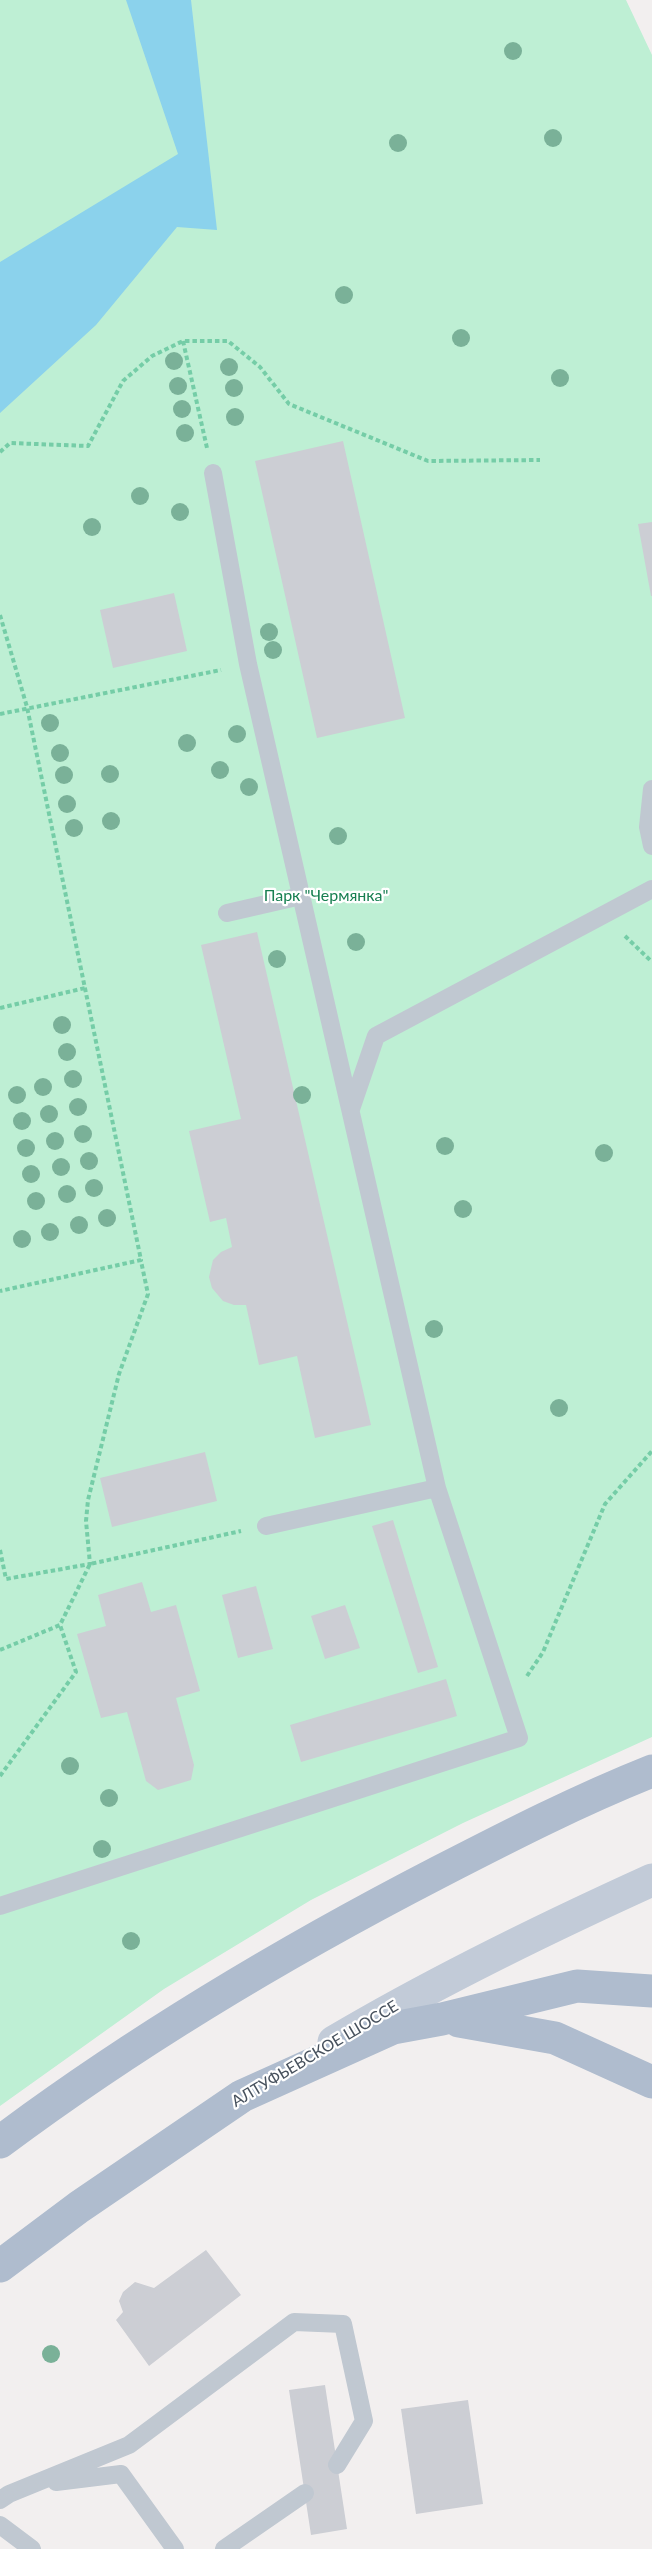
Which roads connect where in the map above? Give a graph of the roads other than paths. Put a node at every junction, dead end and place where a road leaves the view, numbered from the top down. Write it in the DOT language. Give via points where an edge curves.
graph roads {
  1 [pos="213,473"];
  2 [pos="652,789"];
  3 [pos="652,846"];
  4 [pos="652,889"];
  5 [pos="301,896"];
  6 [pos="227,913"];
  7 [pos="350,1111"];
  8 [pos="437,1488"];
  9 [pos="266,1526"];
  10 [pos="651,1771"];
  11 [pos="652,1880"];
  12 [pos="0,1906"];
  13 [pos="652,1991"];
  14 [pos="442,2019"];
  15 [pos="652,2082"];
  16 [pos="242,2096"];
  17 [pos="0,2142"];
  18 [pos="0,2266"];
  19 [pos="337,2465"];
  20 [pos="27,2486"];
  21 [pos="305,2493"];
  22 [pos="0,2500"];
  23 [pos="0,2525"];
  24 [pos="32,2549"];
  25 [pos="175,2549"];
  26 [pos="224,2549"];
  1 -- 5 [label="lane" via="248,664"];
  2 -- 3 [label="lane" via="648,826"];
  4 -- 7 [label="lane" via="376,1036"];
  5 -- 6 [label="lane"];
  5 -- 7 [label="lane"];
  7 -- 8 [label="lane"];
  8 -- 9 [label="lane"];
  8 -- 12 [label="lane" via="519,1738"];
  10 -- 17 [label="main road" via="520,1831 339,1924 189,2012"];
  11 -- 16 [label="street, АЛТУФЬЕВСКОЕ ШОССЕ" via="563,1920 386,2011"];
  13 -- 14 [label="main road" via="578,1986"];
  14 -- 15 [label="main road" via="555,2038"];
  14 -- 16 [label="main road" via="393,2028"];
  16 -- 18 [label="main road, АЛТУФЬЕВСКОЕ ШОССЕ"];
  19 -- 20 [label="lane" via="364,2421 343,2324 294,2322 129,2445"];
  20 -- 22 [label="lane"];
  20 -- 25 [label="lane" via="121,2474"];
  21 -- 26 [label="lane"];
  23 -- 24 [label="lane"];
}
